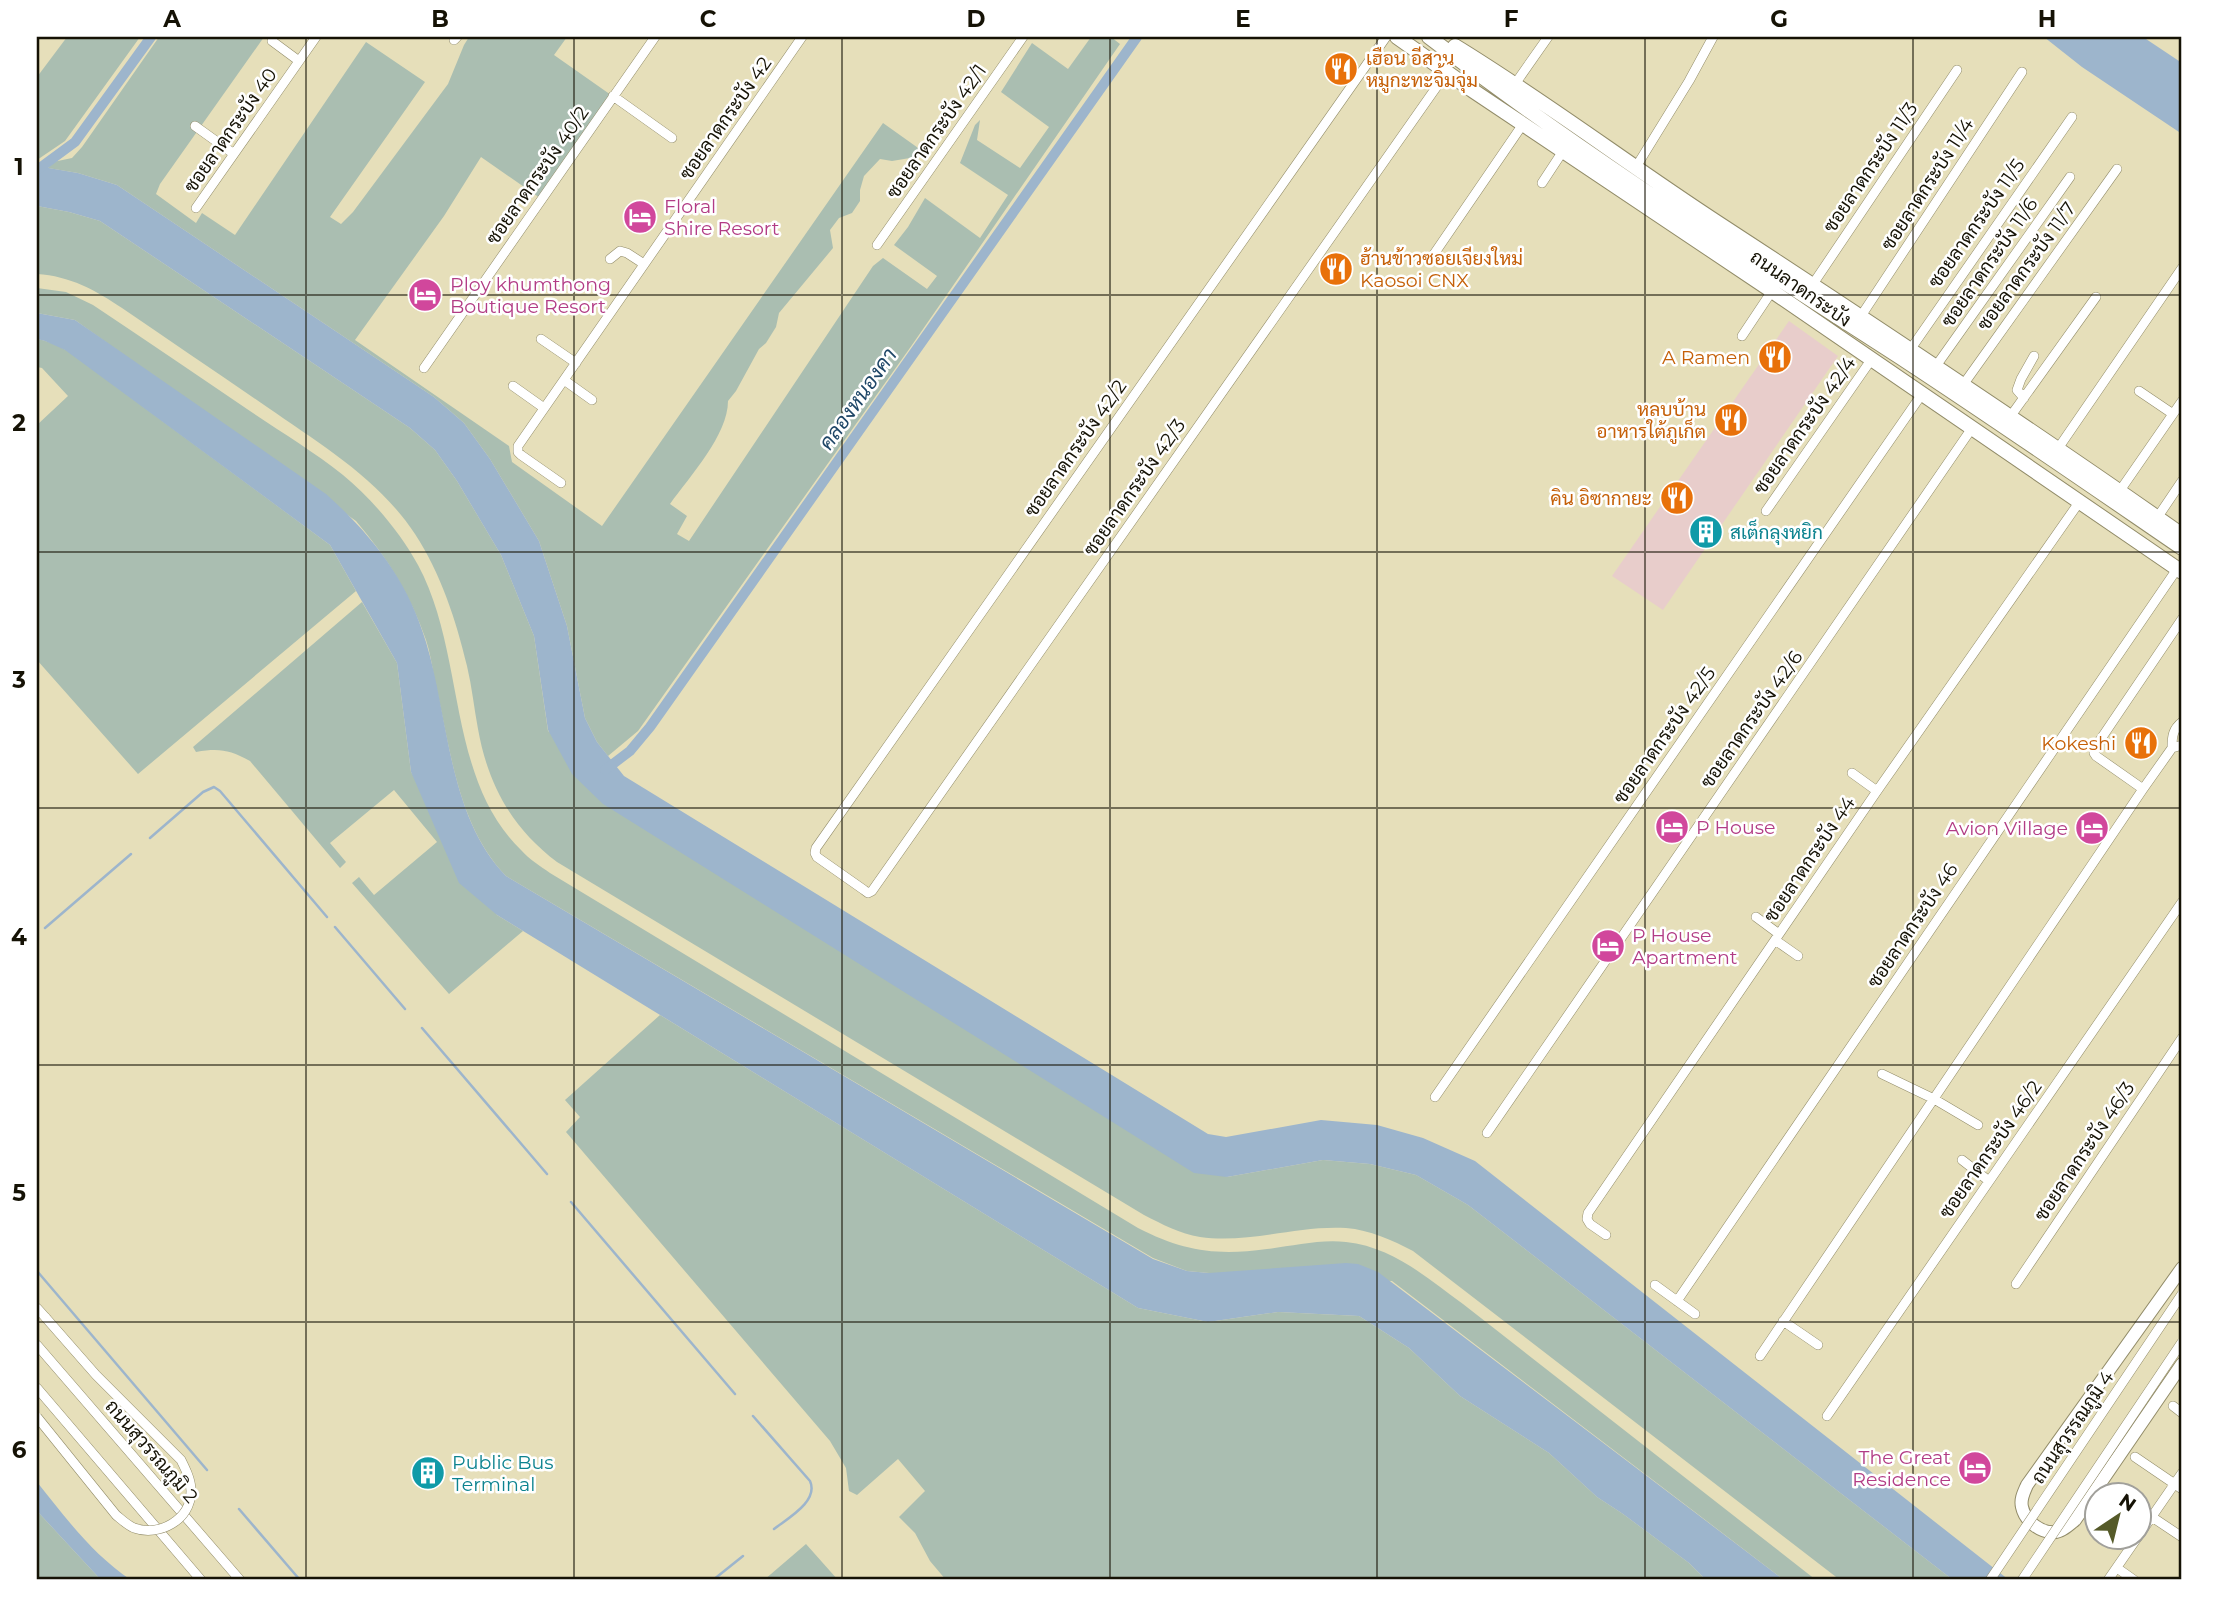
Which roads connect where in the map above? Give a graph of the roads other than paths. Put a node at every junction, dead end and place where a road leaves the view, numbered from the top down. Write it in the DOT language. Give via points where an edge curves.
graph roads {
  1 [pos="316,37"];
  2 [pos="655,37"];
  3 [pos="802,37"];
  4 [pos="1023,37"];
  5 [pos="1386,37"];
  6 [pos="1397,37"];
  7 [pos="1429,37"];
  8 [pos="1439,37"];
  9 [pos="1548,37"];
  10 [pos="1713,37"];
  11 [pos="272,41"];
  12 [pos="299,61"];
  13 [pos="1956,70"];
  14 [pos="1447,72"];
  15 [pos="2022,72"];
  16 [pos="1515,84"];
  17 [pos="613,96"];
  18 [pos="2072,117"];
  19 [pos="1523,124"];
  20 [pos="195,126"];
  21 [pos="672,138"];
  22 [pos="1563,151"];
  23 [pos="234,153"];
  24 [pos="1636,167"];
  25 [pos="2117,169"];
  26 [pos="2070,177"];
  27 [pos="1542,183"];
  28 [pos="196,208"];
  29 [pos="877,245"];
  30 [pos="1434,254"];
  31 [pos="610,259"];
  32 [pos="644,264"];
  33 [pos="2182,268"];
  34 [pos="1813,284"];
  35 [pos="1772,291"];
  36 [pos="2096,297"];
  37 [pos="1791,304"];
  38 [pos="1861,316"];
  39 [pos="1742,336"];
  40 [pos="541,339"];
  41 [pos="1910,350"];
  42 [pos="2034,356"];
  43 [pos="1871,360"];
  44 [pos="576,363"];
  45 [pos="1936,366"];
  46 [pos="424,368"];
  47 [pos="564,380"];
  48 [pos="1963,385"];
  49 [pos="513,386"];
  50 [pos="2139,391"];
  51 [pos="1922,394"];
  52 [pos="2024,398"];
  53 [pos="592,400"];
  54 [pos="2182,401"];
  55 [pos="544,408"];
  56 [pos="2173,414"];
  57 [pos="2010,417"];
  58 [pos="1972,429"];
  59 [pos="2057,450"];
  60 [pos="2182,481"];
  61 [pos="561,482"];
  62 [pos="2119,492"];
  63 [pos="2080,501"];
  64 [pos="1766,510"];
  65 [pos="2157,518"];
  66 [pos="2182,536"];
  67 [pos="2182,548"];
  68 [pos="2180,567"];
  69 [pos="2182,619"];
  70 [pos="2182,722"];
  71 [pos="2182,744"];
  72 [pos="2172,748"];
  73 [pos="1852,773"];
  74 [pos="2143,789"];
  75 [pos="1877,791"];
  76 [pos="841,873"];
  77 [pos="2182,902"];
  78 [pos="1756,918"];
  79 [pos="1777,937"];
  80 [pos="1798,956"];
  81 [pos="2182,1038"];
  82 [pos="1882,1074"];
  83 [pos="1435,1097"];
  84 [pos="1934,1098"];
  85 [pos="1978,1125"];
  86 [pos="1487,1133"];
  87 [pos="1962,1160"];
  88 [pos="1989,1181"];
  89 [pos="1606,1235"];
  90 [pos="2182,1268"];
  91 [pos="2016,1284"];
  92 [pos="1655,1285"];
  93 [pos="2182,1294"];
  94 [pos="1677,1300"];
  95 [pos="37,1308"];
  96 [pos="1695,1314"];
  97 [pos="1783,1321"];
  98 [pos="2182,1342"];
  99 [pos="37,1345"];
  100 [pos="1818,1345"];
  101 [pos="1760,1356"];
  102 [pos="2182,1364"];
  103 [pos="37,1388"];
  104 [pos="2173,1406"];
  105 [pos="2182,1413"];
  106 [pos="1827,1416"];
  107 [pos="37,1417"];
  108 [pos="2135,1457"];
  109 [pos="2182,1473"];
  110 [pos="2178,1487"];
  111 [pos="2152,1517"];
  112 [pos="2182,1537"];
  113 [pos="2130,1550"];
  114 [pos="2117,1569"];
  115 [pos="201,1580"];
  116 [pos="240,1580"];
  117 [pos="1990,1580"];
  118 [pos="2022,1580"];
  119 [pos="2108,1580"];
  120 [pos="2134,1580"];
  1 -- 12 [label="street, ซอยลาดกระบัง 40"];
  2 -- 17 [label="street, ซอยลาดกระบัง 40/2"];
  3 -- 32 [label="street, ซอยลาดกระบัง 42"];
  4 -- 29 [label="street, ซอยลาดกระบัง 42/1"];
  5 -- 76 [label="street, ซอยลาดกระบัง 42/2" via="816,848 817,857"];
  6 -- 14 [label="main road, ถนนลาดกระบัง"];
  7 -- 67 [label="main road" via="1791,289"];
  8 -- 16 [label="main road, ถนนลาดกระบัง"];
  9 -- 16 [label="street"];
  10 -- 24 [label="street"];
  11 -- 12 [label="street"];
  12 -- 23 [label="street, ซอยลาดกระบัง 40"];
  13 -- 34 [label="street, ซอยลาดกระบัง 11/3"];
  14 -- 19 [label="main road, ถนนลาดกระบัง"];
  14 -- 76 [label="street, ซอยลาดกระบัง 42/3" via="872,891"];
  15 -- 38 [label="street, ซอยลาดกระบัง 11/4"];
  16 -- 24 [label="main road, ถนนลาดกระบัง"];
  17 -- 21 [label="street"];
  17 -- 46 [label="street, ซอยลาดกระบัง 40/2"];
  18 -- 41 [label="street, ซอยลาดกระบัง 11/5"];
  19 -- 22 [label="main road, ถนนลาดกระบัง"];
  19 -- 30 [label="street"];
  20 -- 23 [label="street"];
  22 -- 27 [label="street"];
  22 -- 35 [label="main road, ถนนลาดกระบัง"];
  23 -- 28 [label="street, ซอยลาดกระบัง 40"];
  24 -- 34 [label="main road, ถนนลาดกระบัง"];
  25 -- 48 [label="street, ซอยลาดกระบัง 11/7"];
  26 -- 45 [label="street, ซอยลาดกระบัง 11/6"];
  31 -- 32 [label="street" via="620,251"];
  32 -- 44 [label="street, ซอยลาดกระบัง 42"];
  33 -- 59 [label="street"];
  34 -- 38 [label="main road, ถนนลาดกระบัง"];
  35 -- 37 [label="main road, ถนนลาดกระบัง"];
  35 -- 39 [label="street"];
  36 -- 52 [label="street"];
  37 -- 43 [label="main road, ถนนลาดกระบัง"];
  37 -- 68 [label="main road" via="1828,319 1924,381 2072,483"];
  38 -- 41 [label="main road, ถนนลาดกระบัง"];
  40 -- 44 [label="street"];
  41 -- 45 [label="main road, ถนนลาดกระบัง"];
  42 -- 52 [label="street" via="2017,390"];
  43 -- 51 [label="main road, ถนนลาดกระบัง"];
  43 -- 64 [label="street, ซอยลาดกระบัง 42/4"];
  44 -- 47 [label="street, ซอยลาดกระบัง 42"];
  45 -- 48 [label="main road, ถนนลาดกระบัง"];
  47 -- 53 [label="street"];
  47 -- 55 [label="street, ซอยลาดกระบัง 42"];
  48 -- 57 [label="main road, ถนนลาดกระบัง"];
  49 -- 55 [label="street"];
  50 -- 56 [label="street"];
  51 -- 58 [label="main road, ถนนลาดกระบัง"];
  51 -- 83 [label="street, ซอยลาดกระบัง 42/5"];
  52 -- 57 [label="street"];
  54 -- 56 [label="street"];
  55 -- 61 [label="street, ซอยลาดกระบัง 42" via="518,452"];
  56 -- 62 [label="street"];
  57 -- 59 [label="main road, ถนนลาดกระบัง"];
  58 -- 63 [label="main road, ถนนลาดกระบัง"];
  58 -- 86 [label="street, ซอยลาดกระบัง 42/6"];
  59 -- 62 [label="main road, ถนนลาดกระบัง"];
  60 -- 65 [label="street"];
  62 -- 65 [label="main road, ถนนลาดกระบัง"];
  63 -- 68 [label="main road, ถนนลาดกระบัง"];
  63 -- 75 [label="street, ซอยลาดกระบัง 44"];
  65 -- 66 [label="main road, ถนนลาดกระบัง"];
  68 -- 94 [label="street, ซอยลาดกระบัง 46"];
  69 -- 74 [label="street" via="2094,749 2096,756"];
  70 -- 72 [label="street" via="2175,727"];
  71 -- 72 [label="street"];
  72 -- 74 [label="street"];
  73 -- 75 [label="street"];
  74 -- 84 [label="street"];
  75 -- 79 [label="street, ซอยลาดกระบัง 44"];
  77 -- 88 [label="street, ซอยลาดกระบัง 46/2"];
  78 -- 79 [label="street"];
  79 -- 80 [label="street"];
  79 -- 89 [label="street, ซอยลาดกระบัง 44" via="1588,1213 1590,1224"];
  81 -- 91 [label="street, ซอยลาดกระบัง 46/3"];
  82 -- 84 [label="street"];
  84 -- 85 [label="street"];
  84 -- 97 [label="street"];
  87 -- 88 [label="street"];
  88 -- 106 [label="street, ซอยลาดกระบัง 46/2"];
  90 -- 102 [label="street" via="2027,1485 2022,1507 2034,1526 2056,1532 2075,1520"];
  92 -- 94 [label="street"];
  93 -- 117 [label="street, ถนนสุวรรณภูมิ 4, bridge"];
  94 -- 96 [label="street"];
  95 -- 107 [label="street, bridge" via="181,1460 191,1493 185,1511 159,1530 132,1527 116,1515"];
  97 -- 100 [label="street"];
  97 -- 101 [label="street"];
  98 -- 118 [label="street, bridge"];
  99 -- 116 [label="street, ถนนสุวรรณภูมิ 2"];
  103 -- 115 [label="street"];
  104 -- 105 [label="street"];
  108 -- 110 [label="street"];
  109 -- 110 [label="street"];
  110 -- 111 [label="street"];
  111 -- 112 [label="street"];
  113 -- 114 [label="street"];
  114 -- 119 [label="street"];
  114 -- 120 [label="street"];
}
